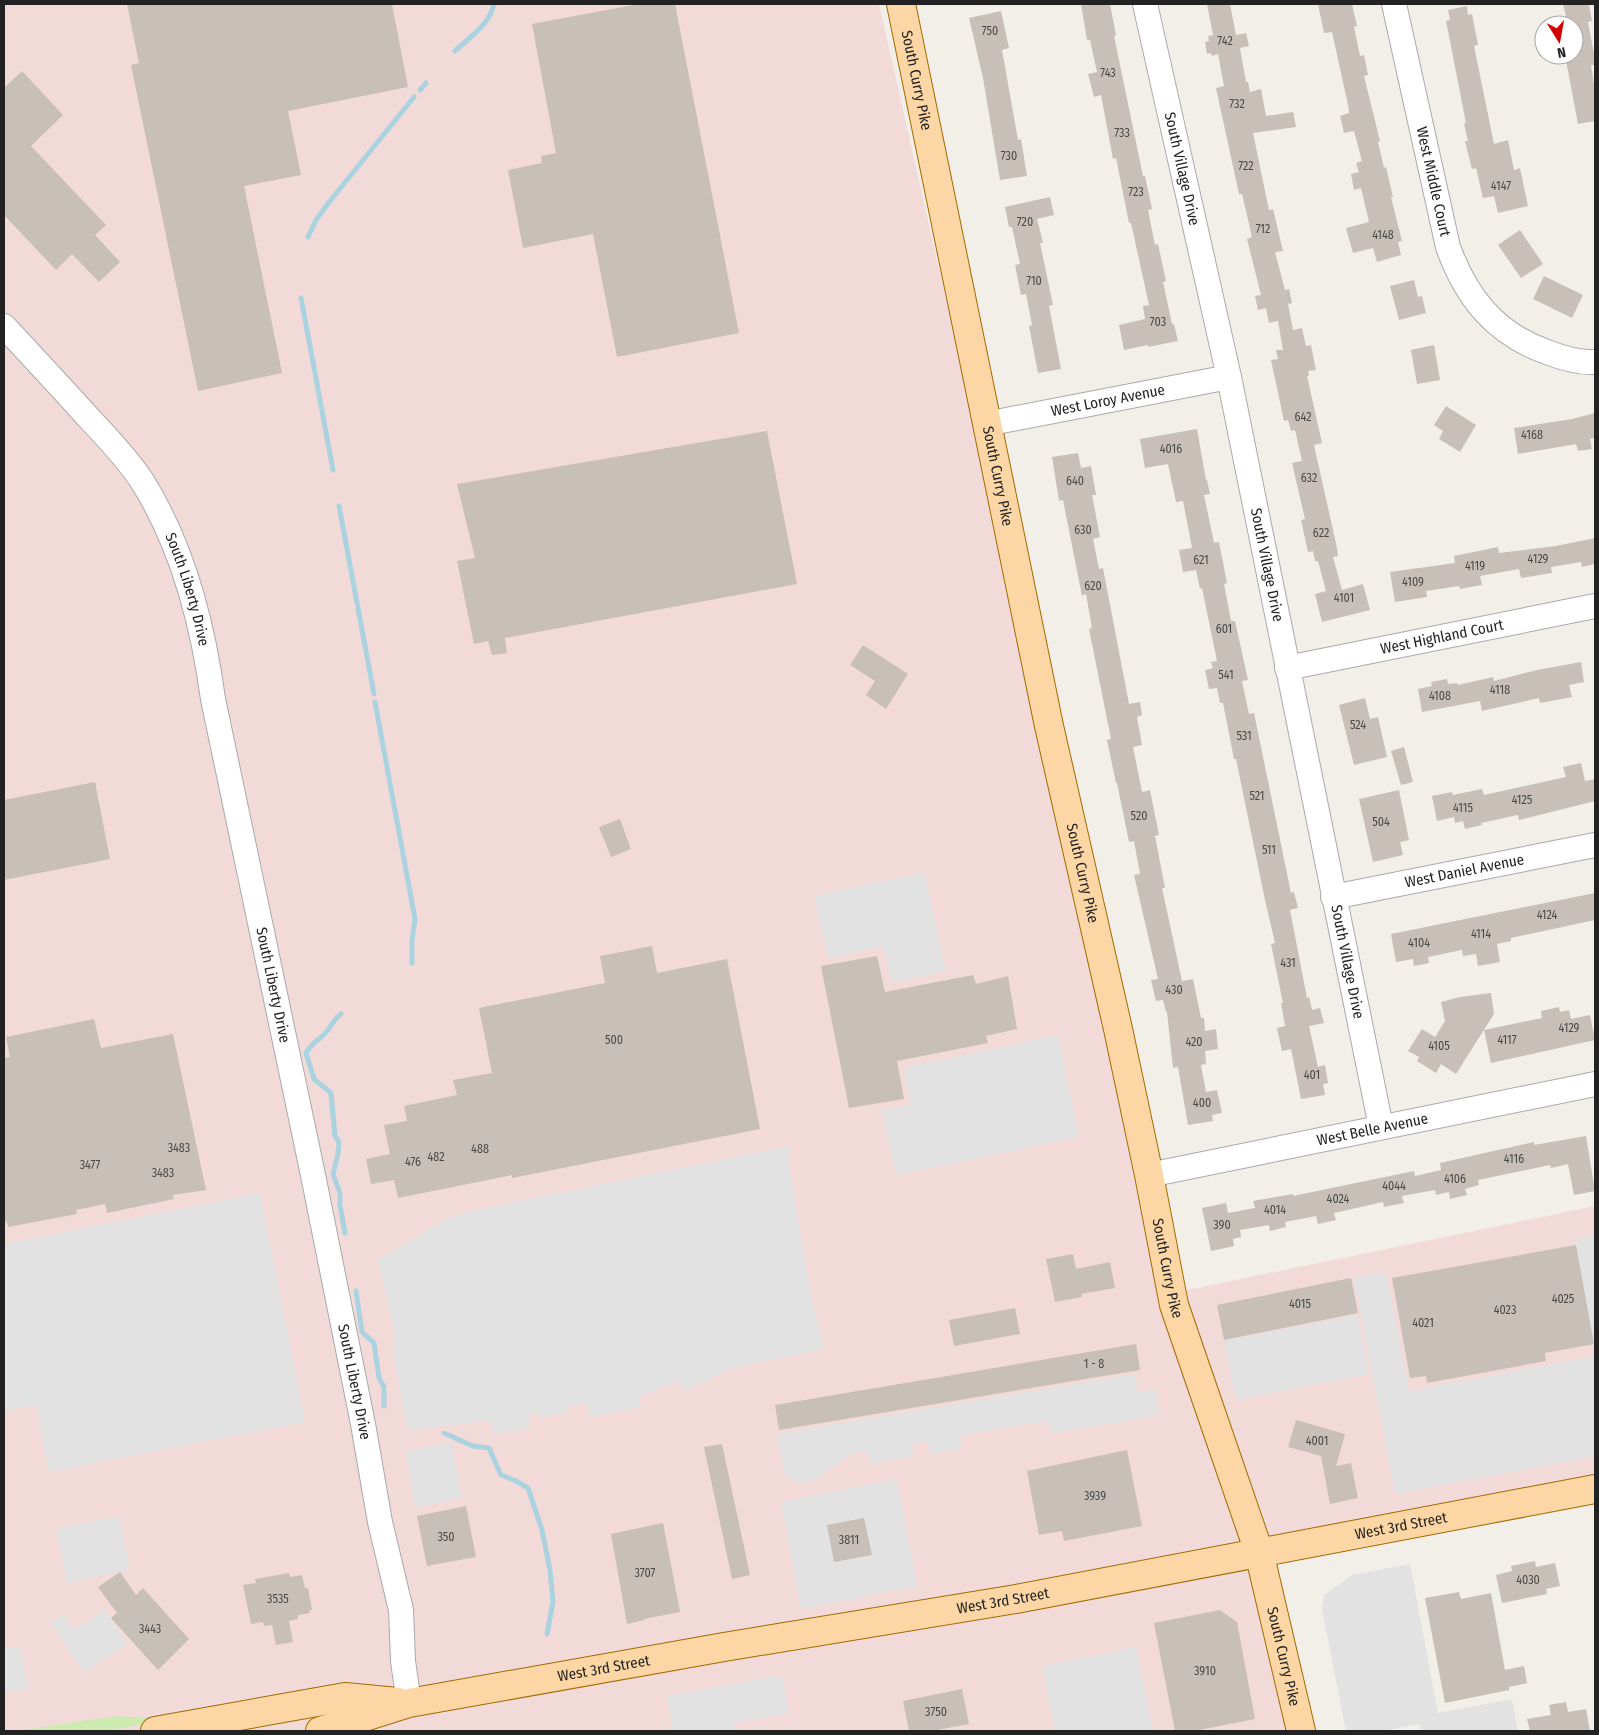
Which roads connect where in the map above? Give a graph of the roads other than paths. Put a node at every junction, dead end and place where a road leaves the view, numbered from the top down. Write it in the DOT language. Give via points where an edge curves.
graph roads {
  1 [pos="901,4"];
  2 [pos="1145,4"];
  3 [pos="1394,4"];
  4 [pos="4,326"];
  5 [pos="1595,362"];
  6 [pos="1229,377"];
  7 [pos="986,424"];
  8 [pos="1595,606"];
  9 [pos="1287,668"];
  10 [pos="1595,844"];
  11 [pos="1333,897"];
  12 [pos="1595,1084"];
  13 [pos="1381,1127"];
  14 [pos="1149,1175"];
  15 [pos="1595,1489"];
  16 [pos="1259,1552"];
  17 [pos="409,1704"];
  18 [pos="155,1731"];
  19 [pos="320,1731"];
  20 [pos="1301,1731"];
  1 -- 7 [label="main road, South Curry Pike"];
  2 -- 6 [label="street, South Village Drive"];
  3 -- 5 [label="street, West Middle Court" via="1448,247 1456,270 1474,299 1514,341 1557,356"];
  4 -- 17 [label="street, South Liberty Drive" via="142,480 165,523 188,584 209,668 213,700 314,1175 380,1522 401,1610"];
  6 -- 7 [label="street, West Loroy Avenue"];
  6 -- 9 [label="street, South Village Drive"];
  7 -- 14 [label="main road, South Curry Pike"];
  8 -- 9 [label="street, West Highland Court"];
  9 -- 11 [label="street, South Village Drive"];
  10 -- 11 [label="street, West Daniel Avenue"];
  11 -- 13 [label="street, South Village Drive"];
  12 -- 13 [label="street, West Belle Avenue"];
  13 -- 14 [label="street, West Belle Avenue"];
  14 -- 16 [label="main road, South Curry Pike" via="1174,1305"];
  15 -- 16 [label="main road, West 3rd Street"];
  16 -- 17 [label="main road, West 3rd Street" via="1016,1599 724,1646"];
  16 -- 20 [label="main road, South Curry Pike"];
  17 -- 18 [label="main road, West 3rd Street" via="345,1697"];
  17 -- 19 [label="main road, West 3rd Street"];
}
